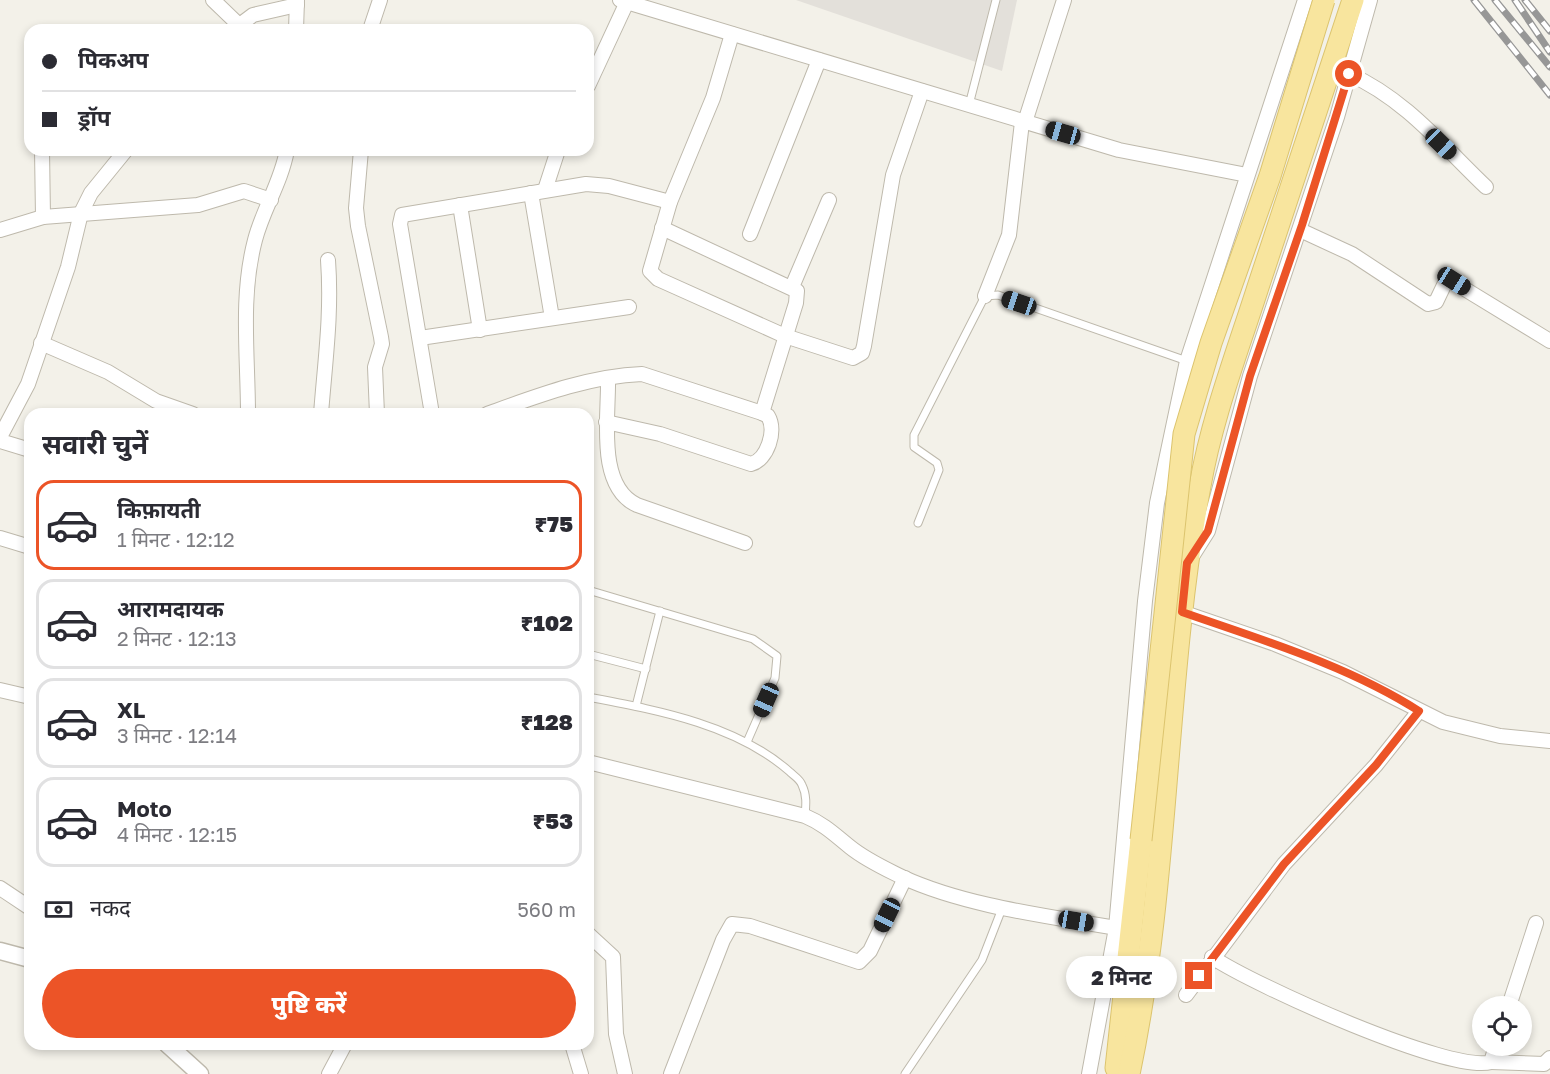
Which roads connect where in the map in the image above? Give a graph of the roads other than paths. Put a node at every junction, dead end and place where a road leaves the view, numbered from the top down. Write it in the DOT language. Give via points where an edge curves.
graph roads {
  1 [pos="213,0"];
  2 [pos="380,0"];
  3 [pos="996,0"];
  4 [pos="1065,0"];
  5 [pos="1305,0"];
  6 [pos="1324,0"];
  7 [pos="1353,0"];
  8 [pos="1370,0"];
  9 [pos="623,1"];
  10 [pos="297,3"];
  11 [pos="233,24"];
  12 [pos="241,24"];
  13 [pos="296,24"];
  14 [pos="372,24"];
  15 [pos="732,34"];
  16 [pos="819,60"];
  17 [pos="594,71"];
  18 [pos="1349,74"];
  19 [pos="922,91"];
  20 [pos="969,105"];
  21 [pos="1025,122"];
  22 [pos="42,156"];
  23 [pos="121,156"];
  24 [pos="286,156"];
  25 [pos="360,156"];
  26 [pos="555,156"];
  27 [pos="1247,175"];
  28 [pos="1486,187"];
  29 [pos="538,191"];
  30 [pos="271,200"];
  31 [pos="829,200"];
  32 [pos="670,202"];
  33 [pos="460,205"];
  34 [pos="81,213"];
  35 [pos="43,217"];
  36 [pos="662,228"];
  37 [pos="0,230"];
  38 [pos="1300,230"];
  39 [pos="750,234"];
  40 [pos="327,260"];
  41 [pos="792,287"];
  42 [pos="985,296"];
  43 [pos="629,307"];
  44 [pos="552,318"];
  45 [pos="480,330"];
  46 [pos="785,336"];
  47 [pos="420,338"];
  48 [pos="1550,341"];
  49 [pos="41,343"];
  50 [pos="1187,361"];
  51 [pos="608,379"];
  52 [pos="176,408"];
  53 [pos="248,408"];
  54 [pos="322,408"];
  55 [pos="377,408"];
  56 [pos="431,408"];
  57 [pos="504,408"];
  58 [pos="762,413"];
  59 [pos="606,422"];
  60 [pos="0,439"];
  61 [pos="24,448"];
  62 [pos="918,523"];
  63 [pos="0,538"];
  64 [pos="746,543"];
  65 [pos="24,546"];
  66 [pos="1150,556"];
  67 [pos="1187,563"];
  68 [pos="594,592"];
  69 [pos="660,611"];
  70 [pos="1182,612"];
  71 [pos="594,656"];
  72 [pos="646,669"];
  73 [pos="0,690"];
  74 [pos="24,696"];
  75 [pos="594,698"];
  76 [pos="636,706"];
  77 [pos="1419,711"];
  78 [pos="1550,741"];
  79 [pos="747,742"];
  80 [pos="594,763"];
  81 [pos="805,816"];
  82 [pos="905,878"];
  83 [pos="0,888"];
  84 [pos="24,904"];
  85 [pos="1003,906"];
  86 [pos="1536,923"];
  87 [pos="1116,928"];
  88 [pos="594,940"];
  89 [pos="0,951"];
  90 [pos="24,957"];
  91 [pos="1212,957"];
  92 [pos="1186,995"];
  93 [pos="1512,996"];
  94 [pos="174,1050"];
  95 [pos="342,1050"];
  96 [pos="574,1050"];
  97 [pos="1493,1056"];
  98 [pos="1550,1058"];
  99 [pos="1491,1062"];
  100 [pos="200,1074"];
  101 [pos="329,1074"];
  102 [pos="581,1074"];
  103 [pos="625,1074"];
  104 [pos="671,1074"];
  105 [pos="905,1074"];
  106 [pos="1089,1074"];
  107 [pos="1114,1074"];
  108 [pos="1129,1074"];
  1 -- 11 [label="street"];
  2 -- 14 [label="street"];
  3 -- 20 [label="lane"];
  4 -- 21 [label="street"];
  5 -- 27 [label="street"];
  6 -- 107 [label="main road, bridge" via="1184,434"];
  7 -- 67 [label="main road" via="1228,380 1201,482"];
  8 -- 18 [label="street"];
  9 -- 15 [label="street"];
  9 -- 17 [label="street"];
  10 -- 12 [label="street" via="261,12"];
  10 -- 13 [label="street"];
  15 -- 16 [label="street"];
  15 -- 32 [label="street" via="713,98"];
  16 -- 19 [label="street"];
  16 -- 39 [label="street"];
  18 -- 28 [label="street" via="1388,95"];
  18 -- 38 [label="street"];
  19 -- 20 [label="street"];
  19 -- 46 [label="street" via="893,175 862,353 852,358"];
  20 -- 21 [label="street"];
  21 -- 27 [label="street" via="1119,150"];
  21 -- 42 [label="street" via="1009,235"];
  22 -- 35 [label="street"];
  23 -- 34 [label="street" via="91,193"];
  24 -- 30 [label="street"];
  25 -- 55 [label="street" via="358,226 382,344 375,368"];
  26 -- 29 [label="street"];
  27 -- 50 [label="street"];
  29 -- 32 [label="street" via="594,184"];
  29 -- 33 [label="street"];
  29 -- 44 [label="street"];
  30 -- 34 [label="street" via="244,191 198,205"];
  30 -- 53 [label="street" via="255,240 249,271"];
  31 -- 41 [label="street"];
  32 -- 36 [label="street"];
  33 -- 45 [label="street"];
  33 -- 47 [label="street" via="406,213 400,218"];
  34 -- 35 [label="street"];
  34 -- 49 [label="street" via="68,267"];
  35 -- 37 [label="street"];
  36 -- 41 [label="street"];
  36 -- 46 [label="street" via="651,265 652,275"];
  38 -- 48 [label="street" via="1352,255 1428,304 1436,302 1446,281 1454,281"];
  38 -- 67 [label="street" via="1250,376 1208,531"];
  40 -- 54 [label="street" via="329,340"];
  41 -- 46 [label="street" via="797,296"];
  42 -- 50 [label="lane" via="998,296"];
  42 -- 62 [label="lane" via="914,435 914,447 937,463 939,470"];
  43 -- 44 [label="street"];
  44 -- 45 [label="street"];
  45 -- 47 [label="street"];
  46 -- 58 [label="street"];
  47 -- 56 [label="street"];
  49 -- 52 [label="street"];
  49 -- 60 [label="street" via="28,384"];
  50 -- 66 [label="street" via="1157,503"];
  51 -- 57 [label="street" via="550,392"];
  51 -- 58 [label="street" via="634,374 655,376"];
  51 -- 59 [label="street"];
  58 -- 59 [label="street" via="768,416 772,430 763,457 751,464 660,434"];
  59 -- 64 [label="street" via="608,452 623,496 637,505"];
  60 -- 61 [label="street"];
  63 -- 65 [label="street"];
  66 -- 67 [label="street"];
  66 -- 87 [label="street"];
  67 -- 70 [label="main road"];
  68 -- 69 [label="lane"];
  69 -- 72 [label="lane"];
  69 -- 79 [label="lane" via="753,639 777,656 775,678"];
  70 -- 77 [label="street" via="1275,644 1377,687"];
  70 -- 108 [label="main road" via="1150,959"];
  71 -- 72 [label="lane"];
  72 -- 76 [label="lane"];
  73 -- 74 [label="street"];
  75 -- 76 [label="lane"];
  76 -- 79 [label="lane"];
  77 -- 78 [label="street" via="1464,729"];
  77 -- 91 [label="street" via="1376,765 1284,864"];
  79 -- 81 [label="lane" via="802,783"];
  80 -- 81 [label="street"];
  81 -- 82 [label="street" via="821,823 871,862"];
  82 -- 85 [label="street"];
  82 -- 104 [label="street" via="870,951 858,962 750,926 732,924"];
  83 -- 84 [label="street"];
  85 -- 87 [label="street"];
  85 -- 105 [label="lane" via="982,960"];
  86 -- 93 [label="street"];
  87 -- 106 [label="street"];
  88 -- 103 [label="street" via="613,957 616,1034"];
  89 -- 90 [label="street"];
  91 -- 92 [label="street"];
  91 -- 99 [label="street" via="1286,1002 1394,1050 1461,1070 1477,1070"];
  94 -- 100 [label="street"];
  95 -- 101 [label="street"];
  96 -- 102 [label="street"];
  97 -- 99 [label="street"];
  98 -- 99 [label="street" via="1544,1064"];
}
